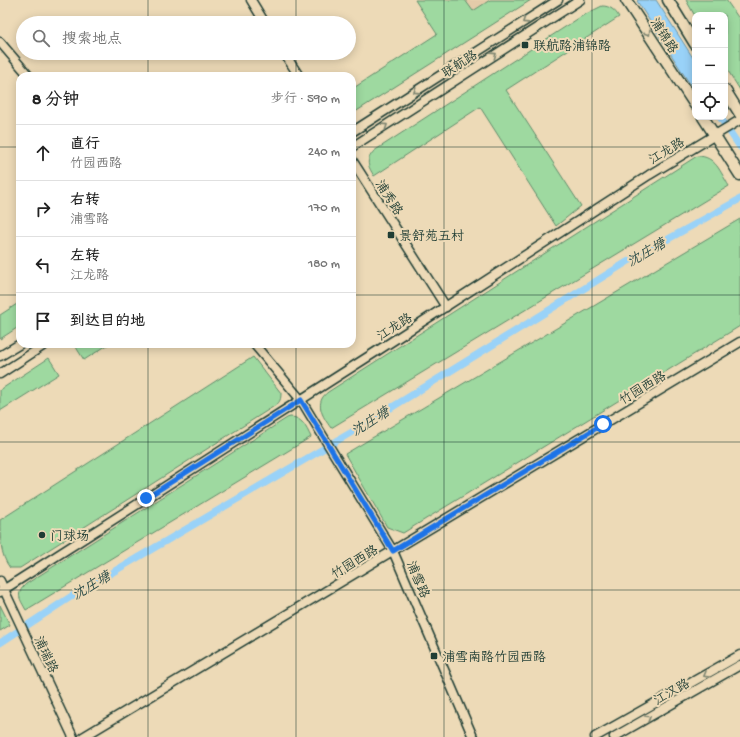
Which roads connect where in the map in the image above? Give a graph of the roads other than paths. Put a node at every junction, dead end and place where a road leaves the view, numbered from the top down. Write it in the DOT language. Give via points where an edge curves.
graph roads {
  1 [pos="250,0"];
  2 [pos="558,0"];
  3 [pos="580,0"];
  4 [pos="626,0"];
  5 [pos="668,0"];
  6 [pos="260,16"];
  7 [pos="692,39"];
  8 [pos="0,42"];
  9 [pos="289,60"];
  10 [pos="26,72"];
  11 [pos="296,72"];
  12 [pos="728,95"];
  13 [pos="692,100"];
  14 [pos="740,114"];
  15 [pos="705,120"];
  16 [pos="740,120"];
  17 [pos="356,129"];
  18 [pos="715,135"];
  19 [pos="356,144"];
  20 [pos="356,166"];
  21 [pos="740,175"];
  22 [pos="446,307"];
  23 [pos="740,342"];
  24 [pos="16,346"];
  25 [pos="40,348"];
  26 [pos="257,348"];
  27 [pos="0,356"];
  28 [pos="0,374"];
  29 [pos="301,400"];
  30 [pos="393,551"];
  31 [pos="0,582"];
  32 [pos="2,591"];
  33 [pos="740,655"];
  34 [pos="740,665"];
  35 [pos="73,737"];
  36 [pos="83,737"];
  37 [pos="473,737"];
  38 [pos="595,737"];
  39 [pos="614,737"];
  1 -- 6 [label="street"];
  2 -- 17 [label="street, 联航路, one-way"];
  19 -- 3 [label="street, 联航路, one-way"];
  4 -- 13 [label="main road, 浦锦路, one-way"];
  5 -- 7 [label="main road, 浦锦路"];
  8 -- 10 [label="street"];
  9 -- 11 [label="street"];
  12 -- 14 [label="main road"];
  15 -- 18 [label="main road"];
  16 -- 18 [label="street, 江龙路"];
  18 -- 21 [label="main road"];
  18 -- 22 [label="street, 江龙路"];
  20 -- 22 [label="street, 浦秀路"];
  22 -- 29 [label="street, 江龙路"];
  23 -- 30 [label="street, 竹园西路"];
  24 -- 27 [label="street"];
  25 -- 28 [label="street"];
  26 -- 29 [label="street, 浦雪路"];
  29 -- 30 [label="street, 浦雪路"];
  29 -- 32 [label="street, 江龙路"];
  30 -- 36 [label="street, 竹园西路"];
  30 -- 37 [label="street, 浦雪路"];
  31 -- 32 [label="street, 浦瑞路"];
  32 -- 35 [label="street, 浦瑞路" via="14,611"];
  33 -- 38 [label="street, one-way"];
  39 -- 34 [label="street, 江汉路, one-way"];
}
